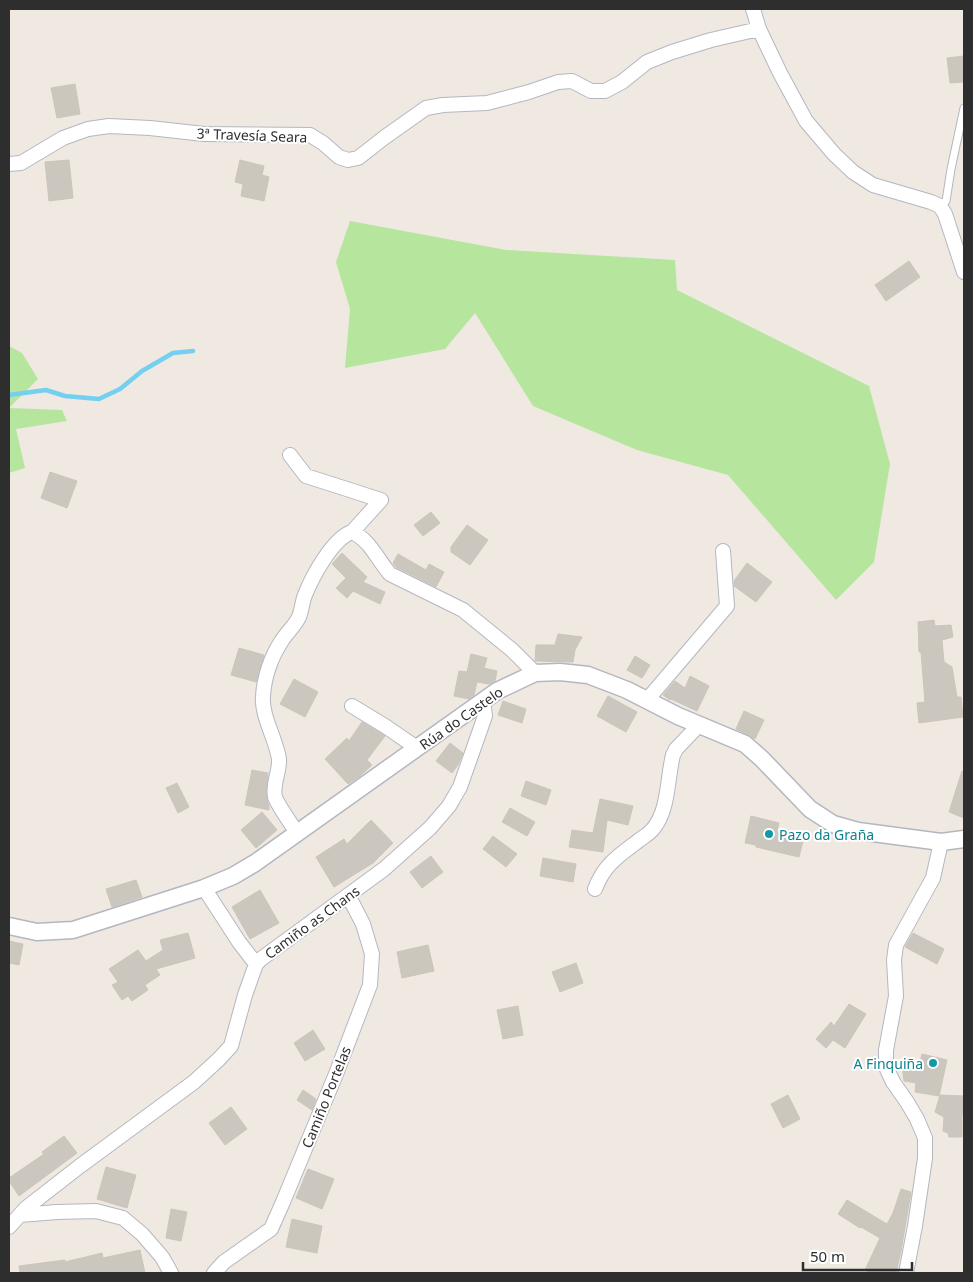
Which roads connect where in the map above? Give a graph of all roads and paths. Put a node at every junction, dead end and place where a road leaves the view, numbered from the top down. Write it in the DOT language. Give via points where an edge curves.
graph roads {
  1 [pos="753,9"];
  2 [pos="759,29"];
  3 [pos="964,108"];
  4 [pos="9,164"];
  5 [pos="940,206"];
  6 [pos="964,272"];
  7 [pos="290,455"];
  8 [pos="352,532"];
  9 [pos="722,551"];
  10 [pos="535,673"];
  11 [pos="647,700"];
  12 [pos="483,701"];
  13 [pos="352,706"];
  14 [pos="700,725"];
  15 [pos="417,748"];
  16 [pos="297,833"];
  17 [pos="964,839"];
  18 [pos="942,842"];
  19 [pos="204,888"];
  20 [pos="595,889"];
  21 [pos="348,896"];
  22 [pos="9,926"];
  23 [pos="256,964"];
  24 [pos="20,1215"];
  25 [pos="9,1226"];
  26 [pos="171,1273"];
  27 [pos="214,1273"];
  28 [pos="906,1273"];
  1 -- 2 [label="street"];
  2 -- 4 [label="street, 3ª Travesía Seara" via="672,52 648,62 605,91 591,91 572,82 558,82 487,103 426,108 358,158 348,160 310,135 204,134 110,126 62,138 21,163"];
  2 -- 5 [label="street" via="806,121 852,172 873,185"];
  3 -- 5 [label="lane" via="946,201"];
  5 -- 6 [label="street"];
  7 -- 8 [label="street" via="306,476 381,500"];
  8 -- 10 [label="street" via="371,547 390,574 463,610"];
  8 -- 16 [label="street" via="346,534 325,557 315,574 299,617 270,662 262,697 278,758 275,797"];
  9 -- 11 [label="street" via="726,606"];
  10 -- 11 [label="street, Rúa do Castelo" via="588,675"];
  10 -- 12 [label="street, Rúa do Castelo"];
  11 -- 14 [label="street, Rúa do Castelo"];
  12 -- 15 [label="street, Rúa do Castelo"];
  12 -- 21 [label="street, Camiño as Chans" via="485,716 450,806 384,869"];
  13 -- 15 [label="street"];
  14 -- 18 [label="street, Rúa do Castelo" via="745,744 810,809 833,824 858,831"];
  14 -- 20 [label="street" via="673,755 659,820 652,830 609,864"];
  15 -- 16 [label="street, Rúa do Castelo"];
  16 -- 19 [label="street, Rúa do Castelo" via="234,876"];
  17 -- 18 [label="street, Rúa do Castelo"];
  18 -- 28 [label="street" via="933,878 896,944 896,996 886,1050 886,1067 892,1082 912,1110 925,1138 925,1158"];
  19 -- 22 [label="street, Rúa do Castelo" via="73,930 37,932"];
  19 -- 23 [label="street"];
  21 -- 23 [label="street, Camiño as Chans"];
  21 -- 27 [label="street, Camiño Portelas" via="363,924 372,954 370,985 271,1229 224,1262"];
  23 -- 24 [label="street, Camiño as Chans" via="231,1046 219,1060"];
  24 -- 25 [label="street, Camiño as Chans"];
  24 -- 26 [label="street" via="96,1211 124,1218 162,1257"];
}
